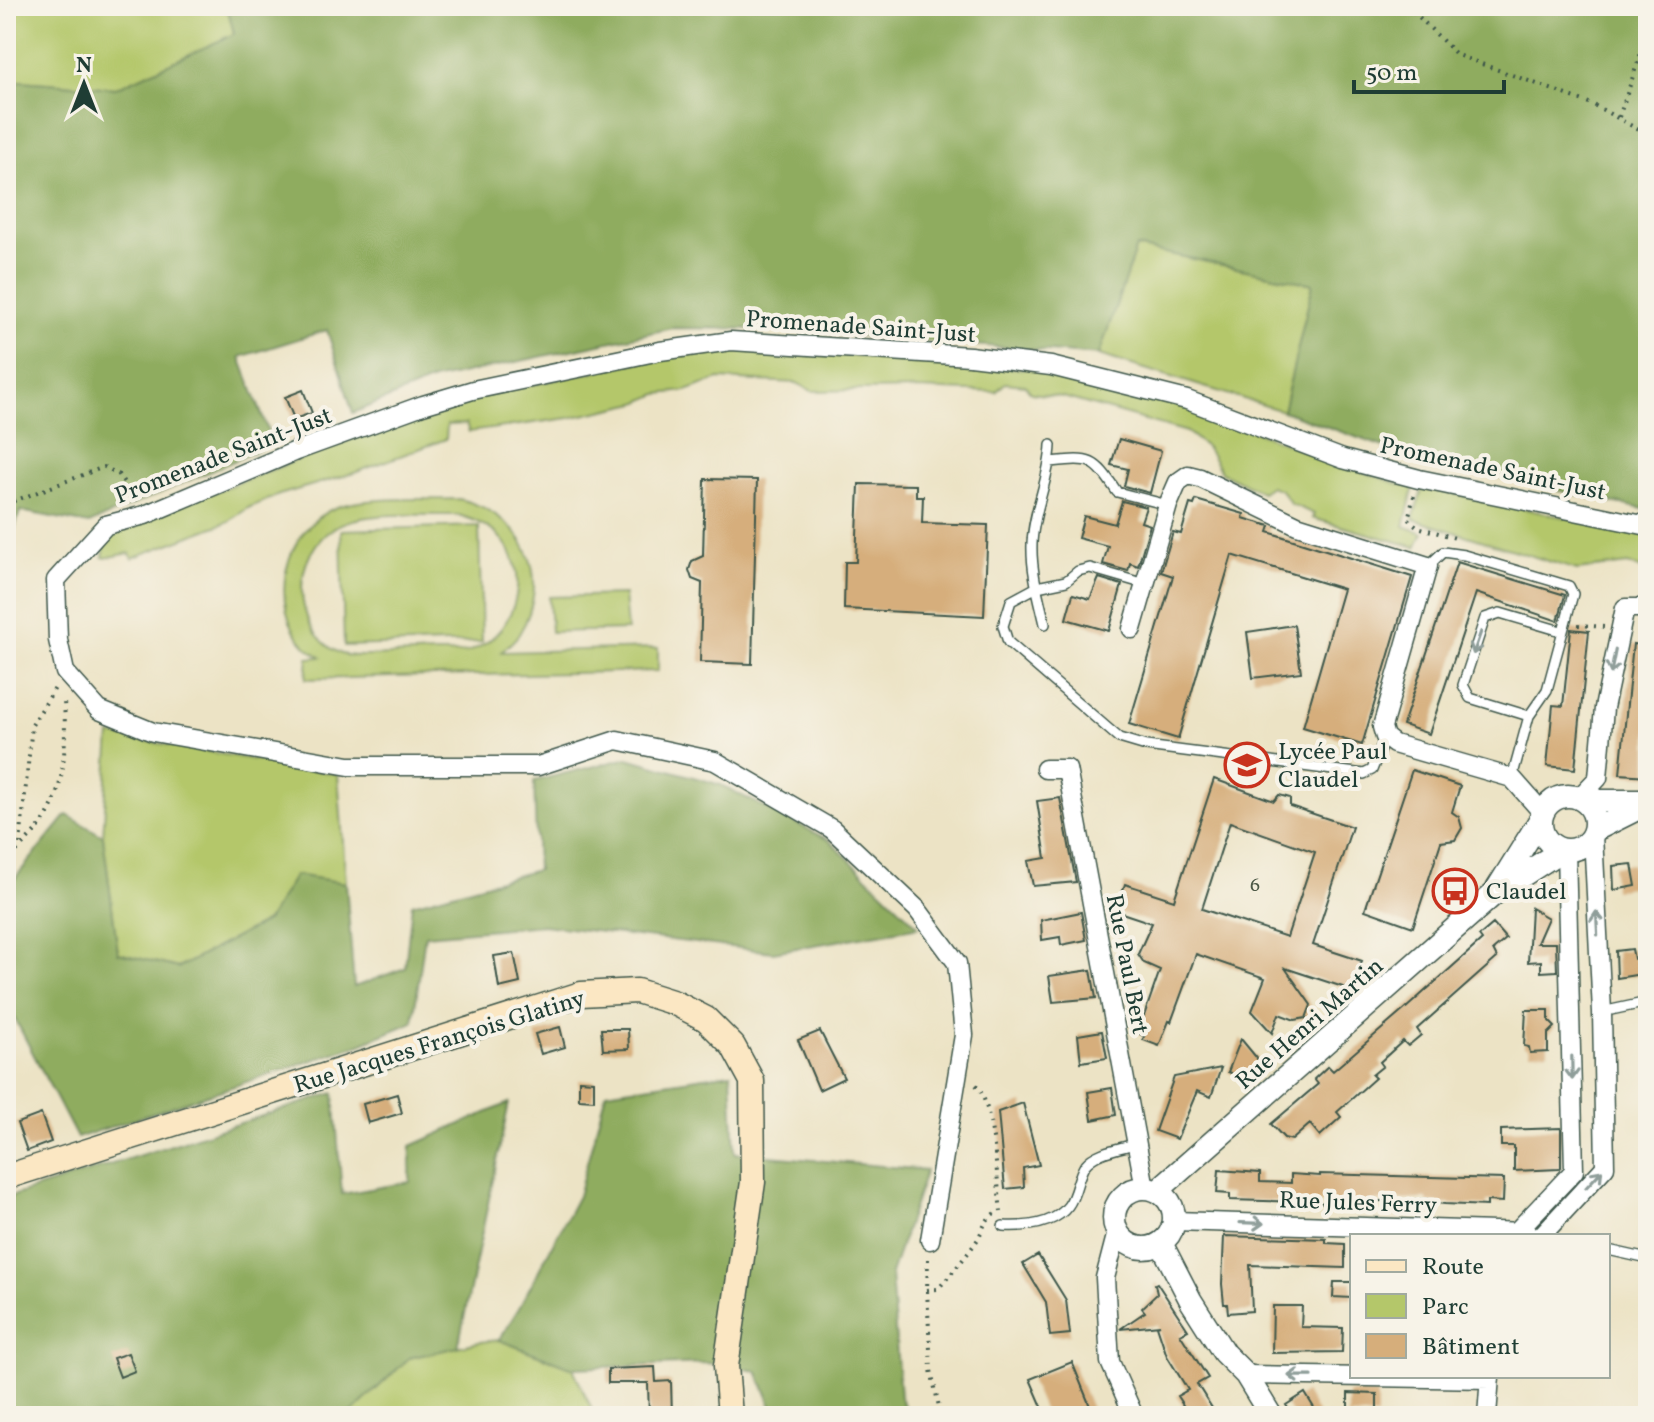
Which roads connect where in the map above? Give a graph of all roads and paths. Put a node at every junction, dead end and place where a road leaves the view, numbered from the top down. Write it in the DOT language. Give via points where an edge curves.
graph roads {
  1 [pos="1408,6"];
  2 [pos="1646,6"];
  3 [pos="1619,117"];
  4 [pos="1648,135"];
  5 [pos="1051,445"];
  6 [pos="1051,462"];
  7 [pos="1419,479"];
  8 [pos="6,504"];
  9 [pos="1168,505"];
  10 [pos="145,515"];
  11 [pos="1648,526"];
  12 [pos="1461,539"];
  13 [pos="1428,566"];
  14 [pos="1145,584"];
  15 [pos="1037,587"];
  16 [pos="1648,608"];
  17 [pos="1045,624"];
  18 [pos="1563,628"];
  19 [pos="1619,628"];
  20 [pos="1132,629"];
  21 [pos="65,672"];
  22 [pos="1529,716"];
  23 [pos="1385,737"];
  24 [pos="1045,769"];
  25 [pos="1512,778"];
  26 [pos="1582,799"];
  27 [pos="1648,803"];
  28 [pos="1541,816"];
  29 [pos="1594,832"];
  30 [pos="20,846"];
  31 [pos="1564,850"];
  32 [pos="6,863"];
  33 [pos="1494,894"];
  34 [pos="1648,1002"];
  35 [pos="1602,1012"];
  36 [pos="1571,1013"];
  37 [pos="959,1073"];
  38 [pos="1138,1143"];
  39 [pos="6,1177"];
  40 [pos="1151,1190"];
  41 [pos="1174,1221"];
  42 [pos="1003,1226"];
  43 [pos="1117,1232"];
  44 [pos="1518,1233"];
  45 [pos="1543,1234"];
  46 [pos="930,1240"];
  47 [pos="1161,1243"];
  48 [pos="1610,1250"];
  49 [pos="1648,1259"];
  50 [pos="927,1290"];
  51 [pos="1246,1375"];
  52 [pos="1350,1376"];
  53 [pos="1490,1378"];
  54 [pos="730,1416"];
  55 [pos="941,1416"];
  56 [pos="1134,1416"];
  57 [pos="1271,1416"];
  58 [pos="1487,1416"];
  1 -- 3 [label="path" via="1457,55"];
  2 -- 3 [label="path" via="1642,50"];
  3 -- 4 [label="path"];
  5 -- 6 [label="lane"];
  6 -- 9 [label="lane" via="1089,461 1099,466 1117,492"];
  6 -- 15 [label="lane" via="1032,542"];
  7 -- 10 [label="street, Promenade Saint-Just" via="1343,459 1187,400 1051,366 731,341 461,393 296,451"];
  7 -- 11 [label="street, Promenade Saint-Just"];
  7 -- 12 [label="path" via="1408,519"];
  8 -- 10 [label="path" via="104,467 129,486"];
  9 -- 13 [label="street" via="1178,482 1188,475 1297,525"];
  9 -- 14 [label="street"];
  10 -- 21 [label="street, Promenade Saint-Just" via="106,525 56,580"];
  13 -- 18 [label="lane" via="1443,552 1569,586 1573,594"];
  13 -- 23 [label="street" via="1382,727"];
  14 -- 15 [label="lane" via="1090,568 1066,581"];
  14 -- 20 [label="street"];
  15 -- 17 [label="lane"];
  15 -- 23 [label="lane" via="1011,601 1003,626 1008,642 1119,738 1364,774 1372,770"];
  16 -- 19 [label="street" via="1625,608"];
  18 -- 19 [label="path"];
  18 -- 22 [label="lane" via="1547,690"];
  18 -- 22 [label="lane, one-way" via="1500,613 1485,618 1463,685 1470,698"];
  19 -- 26 [label="street, one-way" via="1598,778"];
  21 -- 30 [label="path" via="32,725"];
  21 -- 30 [label="path" via="56,800"];
  21 -- 37 [label="street" via="99,710 153,732 349,766 538,766 617,740 715,761 832,829 917,909 957,963 964,1035"];
  22 -- 25 [label="lane"];
  23 -- 25 [label="street"];
  24 -- 38 [label="street, Rue Paul Bert" via="1067,769"];
  25 -- 28 [label="street"];
  26 -- 27 [label="street"];
  26 -- 28 [label="street" via="1554,799"];
  26 -- 29 [label="street" via="1594,813"];
  27 -- 29 [label="street"];
  28 -- 31 [label="street" via="1548,842"];
  28 -- 33 [label="street, Rue Henri Martin"];
  29 -- 31 [label="street" via="1582,847"];
  35 -- 29 [label="street, one-way"];
  30 -- 32 [label="path"];
  31 -- 33 [label="street, Rue Henri Martin"];
  31 -- 36 [label="street"];
  33 -- 40 [label="street, Rue Henri Martin"];
  34 -- 35 [label="lane"];
  35 -- 36 [label="street"];
  45 -- 35 [label="street, one-way" via="1605,1167"];
  36 -- 44 [label="street, one-way" via="1574,1171"];
  37 -- 46 [label="street"];
  37 -- 50 [label="path" via="980,1089 991,1123 1001,1210 990,1215 938,1289"];
  38 -- 40 [label="street, Rue Paul Bert"];
  38 -- 42 [label="lane" via="1094,1157 1067,1208 1048,1221"];
  39 -- 54 [label="main road, Rue Jacques François Glatiny" via="581,994 637,991 675,1003 706,1019 733,1046 752,1081 753,1182 726,1366"];
  40 -- 41 [label="street" via="1170,1203"];
  40 -- 43 [label="street" via="1134,1189 1118,1202"];
  41 -- 44 [label="street, Rue Jules Ferry, one-way"];
  41 -- 47 [label="street"];
  43 -- 47 [label="street" via="1131,1246"];
  43 -- 56 [label="street" via="1105,1278 1110,1362"];
  46 -- 50 [label="path"];
  47 -- 51 [label="street" via="1224,1353"];
  48 -- 49 [label="lane"];
  50 -- 55 [label="path" via="931,1370"];
  52 -- 51 [label="street, one-way"];
  51 -- 57 [label="street"];
  53 -- 58 [label="street"];
}
